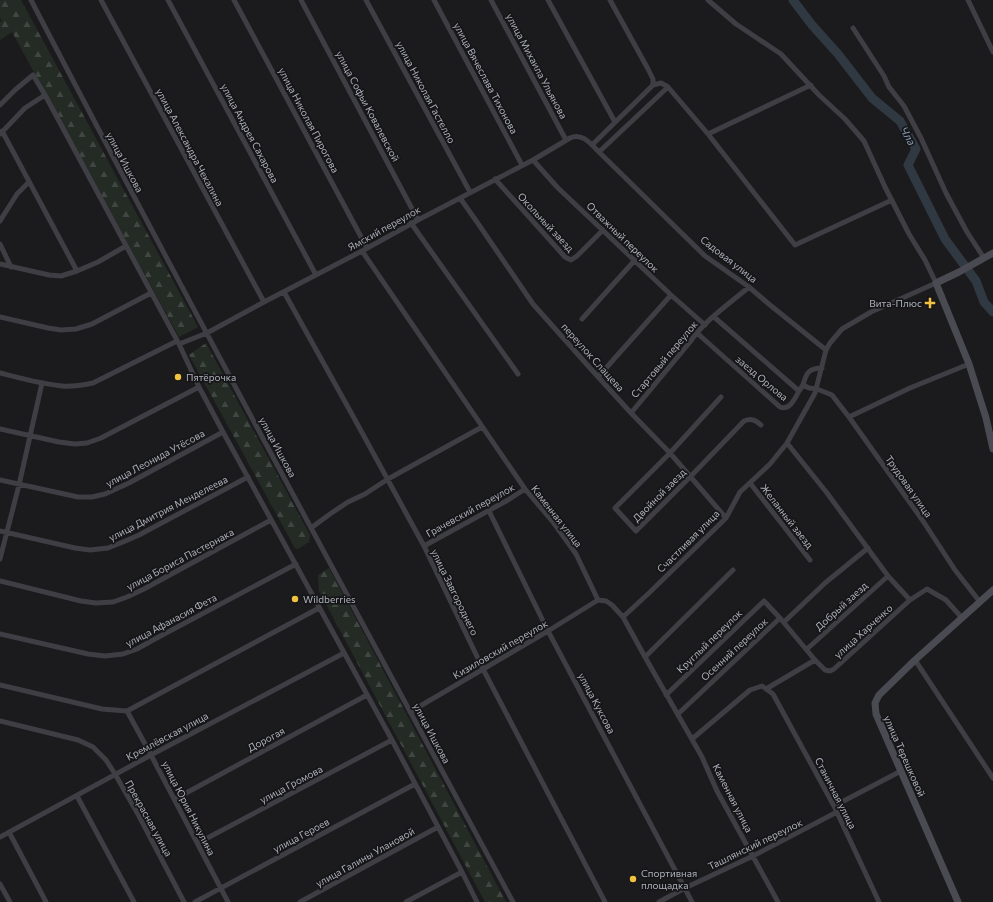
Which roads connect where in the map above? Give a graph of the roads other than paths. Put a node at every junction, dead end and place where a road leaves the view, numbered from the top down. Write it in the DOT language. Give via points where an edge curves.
graph roads {
  1 [pos="31,0"];
  2 [pos="101,0"];
  3 [pos="168,0"];
  4 [pos="234,0"];
  5 [pos="301,0"];
  6 [pos="366,0"];
  7 [pos="434,0"];
  8 [pos="491,0"];
  9 [pos="548,0"];
  10 [pos="610,0"];
  11 [pos="708,0"];
  12 [pos="968,0"];
  13 [pos="853,28"];
  14 [pos="993,52"];
  15 [pos="653,85"];
  16 [pos="811,85"];
  17 [pos="668,87"];
  18 [pos="44,95"];
  19 [pos="0,105"];
  20 [pos="615,122"];
  21 [pos="1,133"];
  22 [pos="708,134"];
  23 [pos="568,139"];
  24 [pos="592,144"];
  25 [pos="599,152"];
  26 [pos="532,160"];
  27 [pos="522,165"];
  28 [pos="495,179"];
  29 [pos="29,182"];
  30 [pos="470,192"];
  31 [pos="460,198"];
  32 [pos="892,200"];
  33 [pos="418,220"];
  34 [pos="0,221"];
  35 [pos="411,224"];
  36 [pos="603,230"];
  37 [pos="0,244"];
  38 [pos="126,246"];
  39 [pos="368,248"];
  40 [pos="362,251"];
  41 [pos="993,253"];
  42 [pos="984,258"];
  43 [pos="635,260"];
  44 [pos="0,264"];
  45 [pos="11,267"];
  46 [pos="77,271"];
  47 [pos="316,275"];
  48 [pos="936,283"];
  49 [pos="750,287"];
  50 [pos="151,292"];
  51 [pos="284,292"];
  52 [pos="671,295"];
  53 [pos="264,302"];
  54 [pos="0,317"];
  55 [pos="714,317"];
  56 [pos="582,319"];
  57 [pos="705,325"];
  58 [pos="207,333"];
  59 [pos="696,333"];
  60 [pos="178,342"];
  61 [pos="826,350"];
  62 [pos="969,364"];
  63 [pos="822,368"];
  64 [pos="0,373"];
  65 [pos="518,374"];
  66 [pos="598,377"];
  67 [pos="42,383"];
  68 [pos="802,386"];
  69 [pos="200,387"];
  70 [pos="817,389"];
  71 [pos="799,391"];
  72 [pos="721,396"];
  73 [pos="631,413"];
  74 [pos="849,417"];
  75 [pos="761,424"];
  76 [pos="482,427"];
  77 [pos="0,429"];
  78 [pos="223,432"];
  79 [pos="30,436"];
  80 [pos="787,443"];
  81 [pos="993,449"];
  82 [pos="670,453"];
  83 [pos="691,476"];
  84 [pos="248,477"];
  85 [pos="388,479"];
  86 [pos="0,480"];
  87 [pos="750,483"];
  88 [pos="19,485"];
  89 [pos="524,489"];
  90 [pos="489,511"];
  91 [pos="726,518"];
  92 [pos="271,520"];
  93 [pos="311,528"];
  94 [pos="0,531"];
  95 [pos="6,532"];
  96 [pos="424,546"];
  97 [pos="868,548"];
  98 [pos="0,559"];
  99 [pos="810,560"];
  100 [pos="296,564"];
  101 [pos="733,570"];
  102 [pos="888,576"];
  103 [pos="0,582"];
  104 [pos="993,590"];
  105 [pos="598,600"];
  106 [pos="910,600"];
  107 [pos="980,602"];
  108 [pos="319,608"];
  109 [pos="623,616"];
  110 [pos="962,618"];
  111 [pos="782,620"];
  112 [pos="548,631"];
  113 [pos="0,634"];
  114 [pos="807,649"];
  115 [pos="344,653"];
  116 [pos="645,657"];
  117 [pos="815,660"];
  118 [pos="915,660"];
  119 [pos="483,669"];
  120 [pos="0,685"];
  121 [pos="766,689"];
  122 [pos="666,694"];
  123 [pos="367,695"];
  124 [pos="127,711"];
  125 [pos="410,712"];
  126 [pos="678,714"];
  127 [pos="0,721"];
  128 [pos="692,739"];
  129 [pos="392,740"];
  130 [pos="151,755"];
  131 [pos="901,771"];
  132 [pos="115,774"];
  133 [pos="993,778"];
  134 [pos="415,784"];
  135 [pos="77,796"];
  136 [pos="175,799"];
  137 [pos="834,806"];
  138 [pos="837,812"];
  139 [pos="438,827"];
  140 [pos="9,832"];
  141 [pos="0,837"];
  142 [pos="198,843"];
  143 [pos="753,856"];
  144 [pos="462,872"];
  145 [pos="0,884"];
  146 [pos="220,888"];
  147 [pos="685,888"];
  148 [pos="10,902"];
  149 [pos="46,902"];
  150 [pos="134,902"];
  151 [pos="184,902"];
  152 [pos="195,902"];
  153 [pos="228,902"];
  154 [pos="300,902"];
  155 [pos="406,902"];
  156 [pos="477,902"];
  157 [pos="513,902"];
  158 [pos="605,902"];
  159 [pos="659,902"];
  160 [pos="692,902"];
  161 [pos="778,902"];
  162 [pos="879,902"];
  163 [pos="958,902"];
  1 -- 58 [label="street, улица Ишкова"];
  2 -- 53 [label="street, улица Александра Чекалина"];
  3 -- 47 [label="street, улица Андрея Сахарова"];
  4 -- 39 [label="street, улица Николая Пирогова"];
  5 -- 33 [label="street, улица Софьи Ковалевской"];
  6 -- 30 [label="street, улица Николая Гастелло"];
  7 -- 27 [label="street, улица Вячеслава Тихонова"];
  8 -- 23 [label="street, улица Михаила Ульянова"];
  9 -- 20 [label="street"];
  10 -- 15 [label="street" via="648,69"];
  11 -- 16 [label="street" via="736,24 781,54"];
  12 -- 14 [label="street"];
  13 -- 42 [label="street" via="889,87 904,106 949,200"];
  15 -- 17 [label="street" via="660,83"];
  15 -- 20 [label="street"];
  16 -- 22 [label="street"];
  16 -- 32 [label="street" via="864,141"];
  17 -- 22 [label="street"];
  17 -- 25 [label="street"];
  18 -- 19 [label="street" via="33,75"];
  18 -- 21 [label="street" via="25,108"];
  18 -- 38 [label="street"];
  20 -- 24 [label="street"];
  21 -- 29 [label="street"];
  22 -- 32 [label="street" via="795,245"];
  23 -- 24 [label="street, Садовая улица" via="579,136"];
  23 -- 26 [label="street, Ямский переулок"];
  24 -- 25 [label="street, Садовая улица"];
  25 -- 49 [label="street, Садовая улица" via="705,256"];
  26 -- 27 [label="street, Ямский переулок"];
  26 -- 36 [label="street, Отважный переулок"];
  27 -- 28 [label="street, Ямский переулок"];
  28 -- 30 [label="street, Ямский переулок"];
  28 -- 36 [label="street, Окольный заезд" via="565,258 571,260"];
  29 -- 34 [label="street" via="17,194"];
  29 -- 46 [label="street"];
  30 -- 31 [label="street, Ямский переулок"];
  31 -- 33 [label="street, Ямский переулок"];
  31 -- 66 [label="street, переулок Слащева" via="533,304"];
  32 -- 48 [label="street"];
  33 -- 35 [label="street, Ямский переулок"];
  35 -- 39 [label="street, Ямский переулок"];
  35 -- 65 [label="street"];
  36 -- 43 [label="street, Отважный переулок"];
  37 -- 45 [label="street"];
  38 -- 46 [label="street"];
  38 -- 50 [label="street"];
  39 -- 40 [label="street, Ямский переулок"];
  40 -- 47 [label="street, Ямский переулок"];
  40 -- 76 [label="street, Каменная улица"];
  41 -- 42 [label="street"];
  42 -- 48 [label="street"];
  43 -- 52 [label="street, Отважный переулок"];
  43 -- 56 [label="street"];
  44 -- 45 [label="street"];
  45 -- 46 [label="street" via="61,276"];
  47 -- 51 [label="street, Ямский переулок"];
  48 -- 61 [label="street" via="871,312 842,329"];
  48 -- 62 [label="street"];
  49 -- 55 [label="street, Стартовый переулок"];
  49 -- 61 [label="street, Садовая улица"];
  50 -- 54 [label="street" via="92,324 76,329 48,328"];
  50 -- 60 [label="street"];
  51 -- 53 [label="street, Ямский переулок"];
  51 -- 85 [label="street, улица Завгороднего"];
  52 -- 57 [label="street, Отважный переулок"];
  52 -- 66 [label="street"];
  53 -- 58 [label="street, Ямский переулок"];
  55 -- 57 [label="street, Стартовый переулок"];
  55 -- 71 [label="street, заезд Орлова"];
  57 -- 59 [label="street, Стартовый переулок"];
  58 -- 60 [label="street, Ямский переулок"];
  58 -- 93 [label="street, улица Ишкова"];
  59 -- 71 [label="street, заезд Орлова" via="780,407 787,408"];
  59 -- 73 [label="street, Стартовый переулок"];
  60 -- 67 [label="street, Ямский переулок" via="93,383 63,386"];
  60 -- 69 [label="street"];
  61 -- 63 [label="street, Счастливая улица"];
  62 -- 74 [label="street"];
  62 -- 81 [label="street"];
  63 -- 68 [label="street" via="809,370"];
  63 -- 70 [label="street, Счастливая улица"];
  64 -- 67 [label="street, Ямский переулок"];
  66 -- 73 [label="street, переулок Слащева"];
  67 -- 79 [label="street"];
  68 -- 70 [label="street, Трудовая улица"];
  68 -- 71 [label="street"];
  69 -- 78 [label="street"];
  69 -- 79 [label="street" via="101,438 75,444"];
  70 -- 74 [label="street, Трудовая улица" via="832,395"];
  70 -- 80 [label="street, Счастливая улица"];
  72 -- 82 [label="street, Двойной заезд"];
  73 -- 82 [label="street, переулок Слащева"];
  74 -- 107 [label="street, Трудовая улица"];
  75 -- 83 [label="street, Двойной заезд" via="749,419 744,421"];
  76 -- 85 [label="street"];
  76 -- 89 [label="street, Каменная улица"];
  77 -- 79 [label="street"];
  78 -- 84 [label="street"];
  78 -- 88 [label="street, улица Леонида Утёсова" via="105,494 78,497"];
  79 -- 88 [label="street"];
  80 -- 87 [label="street, Счастливая улица"];
  80 -- 97 [label="street"];
  82 -- 83 [label="street, переулок Слащева"];
  82 -- 83 [label="street, Двойной заезд" via="615,508 636,531"];
  83 -- 91 [label="street, переулок Слащева"];
  84 -- 92 [label="street"];
  84 -- 95 [label="street, улица Дмитрия Менделеева" via="108,548 75,548"];
  85 -- 93 [label="street" via="348,502"];
  85 -- 96 [label="street, улица Завгороднего"];
  86 -- 88 [label="street, улица Леонида Утёсова"];
  87 -- 91 [label="street, Счастливая улица" via="740,492"];
  87 -- 99 [label="street, Желанный заезд"];
  88 -- 95 [label="street"];
  89 -- 90 [label="street, Грачевский переулок"];
  89 -- 105 [label="street, Каменная улица" via="553,522 576,554"];
  90 -- 96 [label="street, Грачевский переулок"];
  90 -- 112 [label="street, улица Куксова"];
  91 -- 109 [label="street, Счастливая улица"];
  92 -- 100 [label="street"];
  92 -- 103 [label="street, улица Бориса Пастернака" via="144,589 113,602 81,601"];
  93 -- 125 [label="street, улица Ишкова"];
  94 -- 95 [label="street, улица Дмитрия Менделеева"];
  95 -- 98 [label="street"];
  96 -- 119 [label="street, улица Завгороднего"];
  97 -- 102 [label="street"];
  97 -- 111 [label="street"];
  100 -- 108 [label="street"];
  100 -- 113 [label="street, улица Афанасия Фета" via="137,649 123,654 88,654"];
  101 -- 116 [label="street"];
  102 -- 106 [label="street"];
  102 -- 114 [label="street, Добрый заезд"];
  104 -- 107 [label="street, улица Терешковой"];
  105 -- 109 [label="street, Каменная улица" via="606,601"];
  105 -- 112 [label="street, Кизиловский переулок"];
  106 -- 110 [label="street, улица Харченко" via="927,589 946,600"];
  106 -- 117 [label="street, улица Харченко" via="834,669 825,670"];
  107 -- 110 [label="street, улица Терешковой"];
  108 -- 115 [label="street"];
  108 -- 124 [label="street"];
  109 -- 116 [label="street, Каменная улица"];
  110 -- 118 [label="street, улица Терешковой"];
  111 -- 114 [label="street, Осенний переулок"];
  111 -- 122 [label="street, Круглый переулок" via="764,601"];
  111 -- 126 [label="street, Осенний переулок"];
  112 -- 119 [label="street, Кизиловский переулок"];
  112 -- 147 [label="street, улица Куксова"];
  114 -- 117 [label="street, Осенний переулок"];
  115 -- 123 [label="street"];
  115 -- 130 [label="street, Кремлёвская улица"];
  116 -- 122 [label="street, Каменная улица"];
  117 -- 121 [label="street"];
  118 -- 131 [label="street, улица Терешковой" via="879,694 875,703 876,714"];
  118 -- 133 [label="street"];
  119 -- 125 [label="street, Кизиловский переулок"];
  119 -- 158 [label="street, улица Завгороднего"];
  120 -- 124 [label="street" via="102,709"];
  121 -- 128 [label="street" via="762,686 750,690"];
  121 -- 137 [label="street, Станичная улица" via="773,694"];
  122 -- 126 [label="street, Каменная улица"];
  123 -- 129 [label="street"];
  123 -- 136 [label="street, Дорогая"];
  124 -- 130 [label="street, улица Юрия Никулина"];
  125 -- 157 [label="street, улица Ишкова"];
  126 -- 128 [label="street, Каменная улица"];
  127 -- 132 [label="street, Прекрасная улица" via="78,740 93,747"];
  128 -- 143 [label="street, Каменная улица"];
  129 -- 134 [label="street"];
  129 -- 142 [label="street, улица Громова"];
  130 -- 132 [label="street, Кремлёвская улица"];
  130 -- 136 [label="street, улица Юрия Никулина"];
  131 -- 137 [label="street"];
  131 -- 163 [label="street, улица Терешковой"];
  132 -- 135 [label="street, Кремлёвская улица"];
  132 -- 151 [label="street, Прекрасная улица"];
  134 -- 139 [label="street"];
  134 -- 146 [label="street, улица Героев"];
  135 -- 140 [label="street, Кремлёвская улица"];
  135 -- 150 [label="street"];
  136 -- 142 [label="street, улица Юрия Никулина"];
  137 -- 138 [label="street, Станичная улица"];
  138 -- 143 [label="street, Ташлянский переулок"];
  138 -- 162 [label="street, Станичная улица"];
  139 -- 144 [label="street"];
  139 -- 154 [label="street, улица Галины Улановой"];
  140 -- 141 [label="street, Кремлёвская улица"];
  140 -- 149 [label="street"];
  142 -- 146 [label="street, улица Юрия Никулина"];
  143 -- 147 [label="street, Ташлянский переулок"];
  143 -- 161 [label="street, Каменная улица"];
  144 -- 155 [label="street"];
  144 -- 156 [label="street"];
  145 -- 148 [label="street"];
  146 -- 152 [label="street, улица Героев"];
  146 -- 153 [label="street, улица Юрия Никулина"];
  147 -- 159 [label="street, Ташлянский переулок"];
  147 -- 160 [label="street, улица Куксова"];
}
